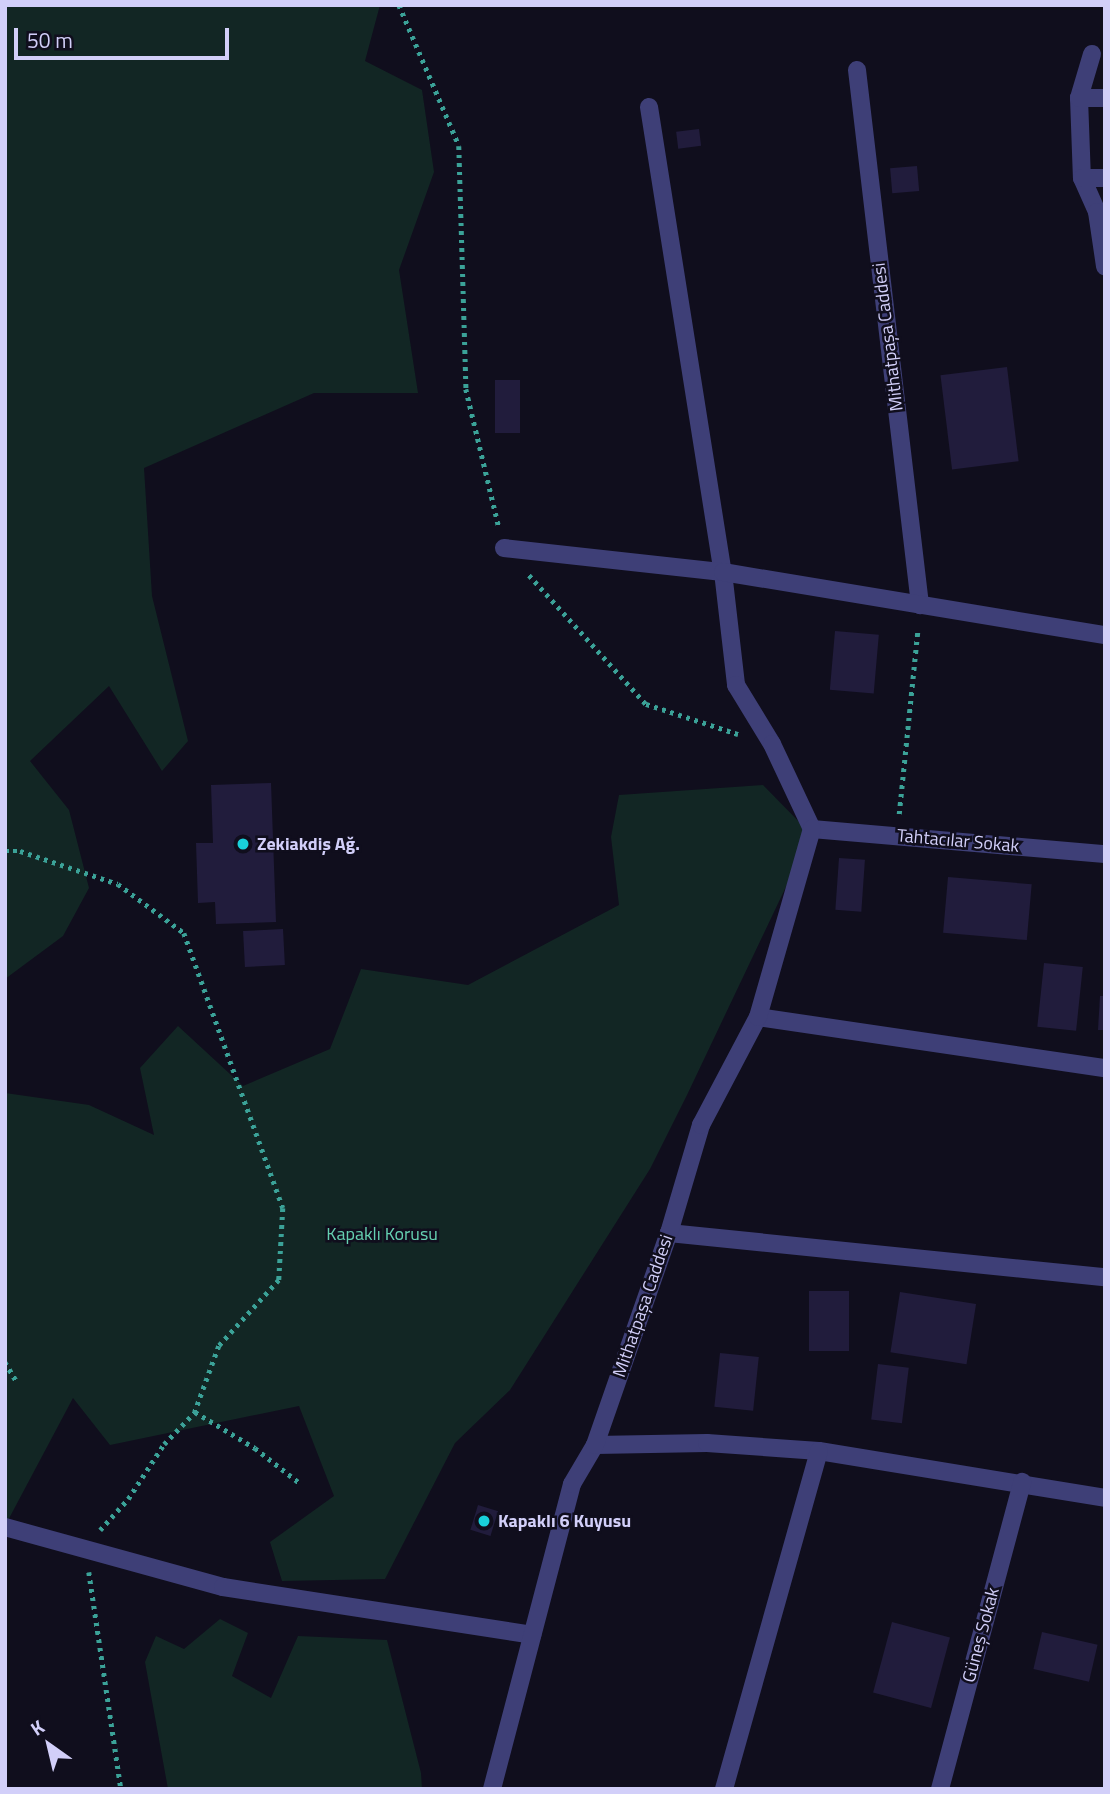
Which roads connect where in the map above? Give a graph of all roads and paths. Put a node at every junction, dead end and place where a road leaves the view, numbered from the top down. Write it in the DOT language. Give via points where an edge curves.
graph roads {
  1 [pos="400,5"];
  2 [pos="1092,54"];
  3 [pos="857,70"];
  4 [pos="1079,98"];
  5 [pos="1105,98"];
  6 [pos="649,107"];
  7 [pos="1082,178"];
  8 [pos="1105,178"];
  9 [pos="1105,266"];
  10 [pos="504,548"];
  11 [pos="723,572"];
  12 [pos="920,605"];
  13 [pos="1105,635"];
  14 [pos="772,744"];
  15 [pos="812,829"];
  16 [pos="897,836"];
  17 [pos="5,851"];
  18 [pos="1105,854"];
  19 [pos="758,1017"];
  20 [pos="1105,1068"];
  21 [pos="669,1233"];
  22 [pos="1105,1277"];
  23 [pos="5,1362"];
  24 [pos="16,1380"];
  25 [pos="195,1412"];
  26 [pos="595,1445"];
  27 [pos="819,1451"];
  28 [pos="1022,1482"];
  29 [pos="301,1484"];
  30 [pos="1105,1498"];
  31 [pos="5,1527"];
  32 [pos="85,1547"];
  33 [pos="532,1635"];
  34 [pos="121,1789"];
  35 [pos="492,1789"];
  36 [pos="723,1789"];
  37 [pos="940,1789"];
  1 -- 10 [label="path" via="459,146 466,389"];
  2 -- 4 [label="street"];
  3 -- 12 [label="street, Mithatpaşa Caddesi"];
  4 -- 5 [label="street"];
  4 -- 7 [label="street"];
  6 -- 11 [label="street"];
  7 -- 8 [label="street"];
  7 -- 9 [label="street" via="1097,212"];
  10 -- 11 [label="street"];
  10 -- 14 [label="path" via="646,704"];
  11 -- 12 [label="street"];
  11 -- 14 [label="street" via="736,685"];
  12 -- 13 [label="street"];
  12 -- 16 [label="path"];
  14 -- 15 [label="street"];
  15 -- 16 [label="street, Tahtacılar Sokak"];
  15 -- 19 [label="street, Mithatpaşa Caddesi"];
  16 -- 18 [label="street, Tahtacılar Sokak"];
  17 -- 25 [label="path" via="20,851 118,884 184,933 283,1208 279,1280 219,1346"];
  19 -- 20 [label="street"];
  19 -- 21 [label="street, Mithatpaşa Caddesi" via="701,1125"];
  21 -- 22 [label="street"];
  21 -- 26 [label="street, Mithatpaşa Caddesi"];
  23 -- 24 [label="path"];
  25 -- 29 [label="path" via="255,1447"];
  25 -- 32 [label="path" via="164,1444 128,1499"];
  26 -- 27 [label="street" via="707,1443"];
  26 -- 33 [label="street, Mithatpaşa Caddesi" via="572,1484"];
  27 -- 28 [label="street"];
  27 -- 36 [label="street"];
  28 -- 30 [label="street"];
  28 -- 37 [label="street, Güneş Sokak"];
  31 -- 32 [label="street"];
  32 -- 33 [label="street" via="223,1587"];
  32 -- 34 [label="path"];
  33 -- 35 [label="street, Mithatpaşa Caddesi"];
}
